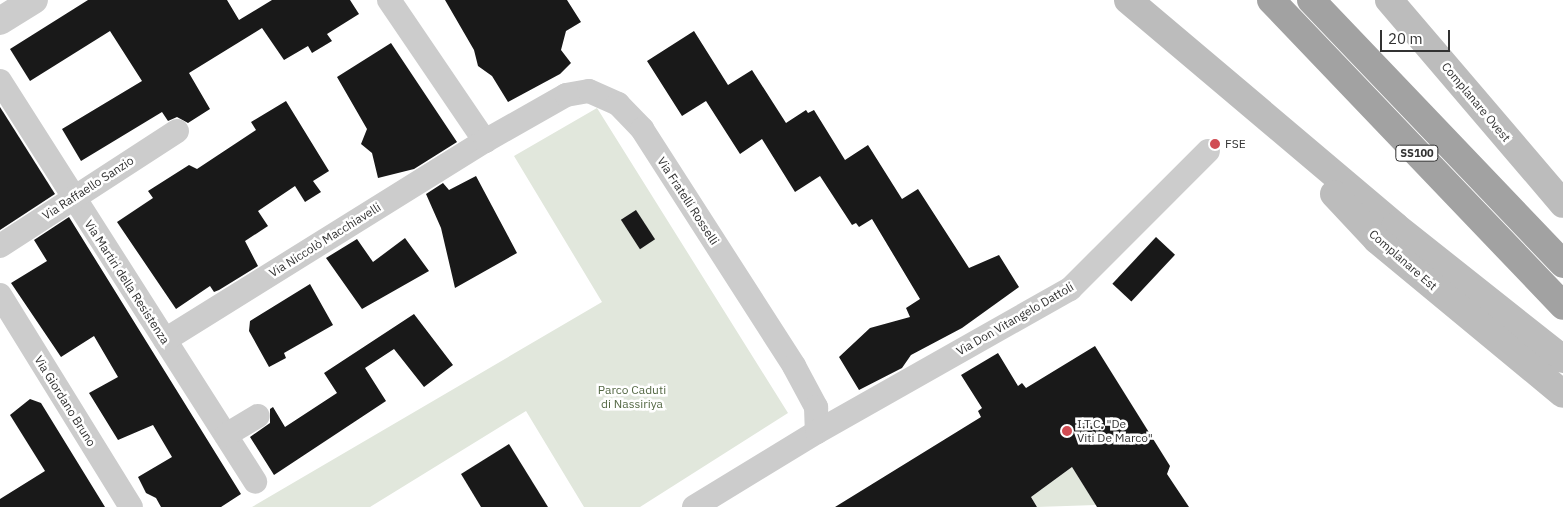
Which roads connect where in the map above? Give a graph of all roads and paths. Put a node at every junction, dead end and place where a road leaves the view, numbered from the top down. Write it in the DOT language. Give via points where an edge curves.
graph roads {
  1 [pos="389,0"];
  2 [pos="1128,0"];
  3 [pos="1270,0"];
  4 [pos="1311,0"];
  5 [pos="1389,0"];
  6 [pos="26,2"];
  7 [pos="0,21"];
  8 [pos="0,81"];
  9 [pos="1256,111"];
  10 [pos="177,130"];
  11 [pos="486,141"];
  12 [pos="1208,151"];
  13 [pos="72,197"];
  14 [pos="1563,204"];
  15 [pos="0,246"];
  16 [pos="1563,264"];
  17 [pos="0,295"];
  18 [pos="1563,306"];
  19 [pos="165,340"];
  20 [pos="1563,359"];
  21 [pos="1563,394"];
  22 [pos="258,416"];
  23 [pos="817,432"];
  24 [pos="226,435"];
  25 [pos="255,482"];
  26 [pos="131,507"];
  27 [pos="694,507"];
  1 -- 11 [label="street"];
  2 -- 9 [label="main road"];
  3 -- 18 [label="highway, SS100"];
  4 -- 16 [label="highway, SS100"];
  5 -- 14 [label="main road, Complanare Ovest"];
  6 -- 7 [label="street"];
  8 -- 13 [label="street, Via Martiri della Resistenza"];
  9 -- 20 [label="main road"];
  9 -- 21 [label="main road, Complanare Est" via="1377,240"];
  10 -- 13 [label="street, Via Raffaello Sanzio"];
  11 -- 19 [label="street, Via Niccolò Macchiavelli"];
  11 -- 23 [label="street, Via Fratelli Rosselli" via="566,95 589,91 618,104 642,128 794,366 816,408"];
  12 -- 23 [label="street, Via Don Vitangelo Dattoli" via="1070,289"];
  13 -- 15 [label="street, Via Raffaello Sanzio"];
  13 -- 19 [label="street, Via Martiri della Resistenza"];
  17 -- 26 [label="street, Via Giordano Bruno"];
  19 -- 24 [label="street, Via Martiri della Resistenza"];
  22 -- 24 [label="street"];
  23 -- 27 [label="street"];
  24 -- 25 [label="street, Via Martiri della Resistenza"];
}
